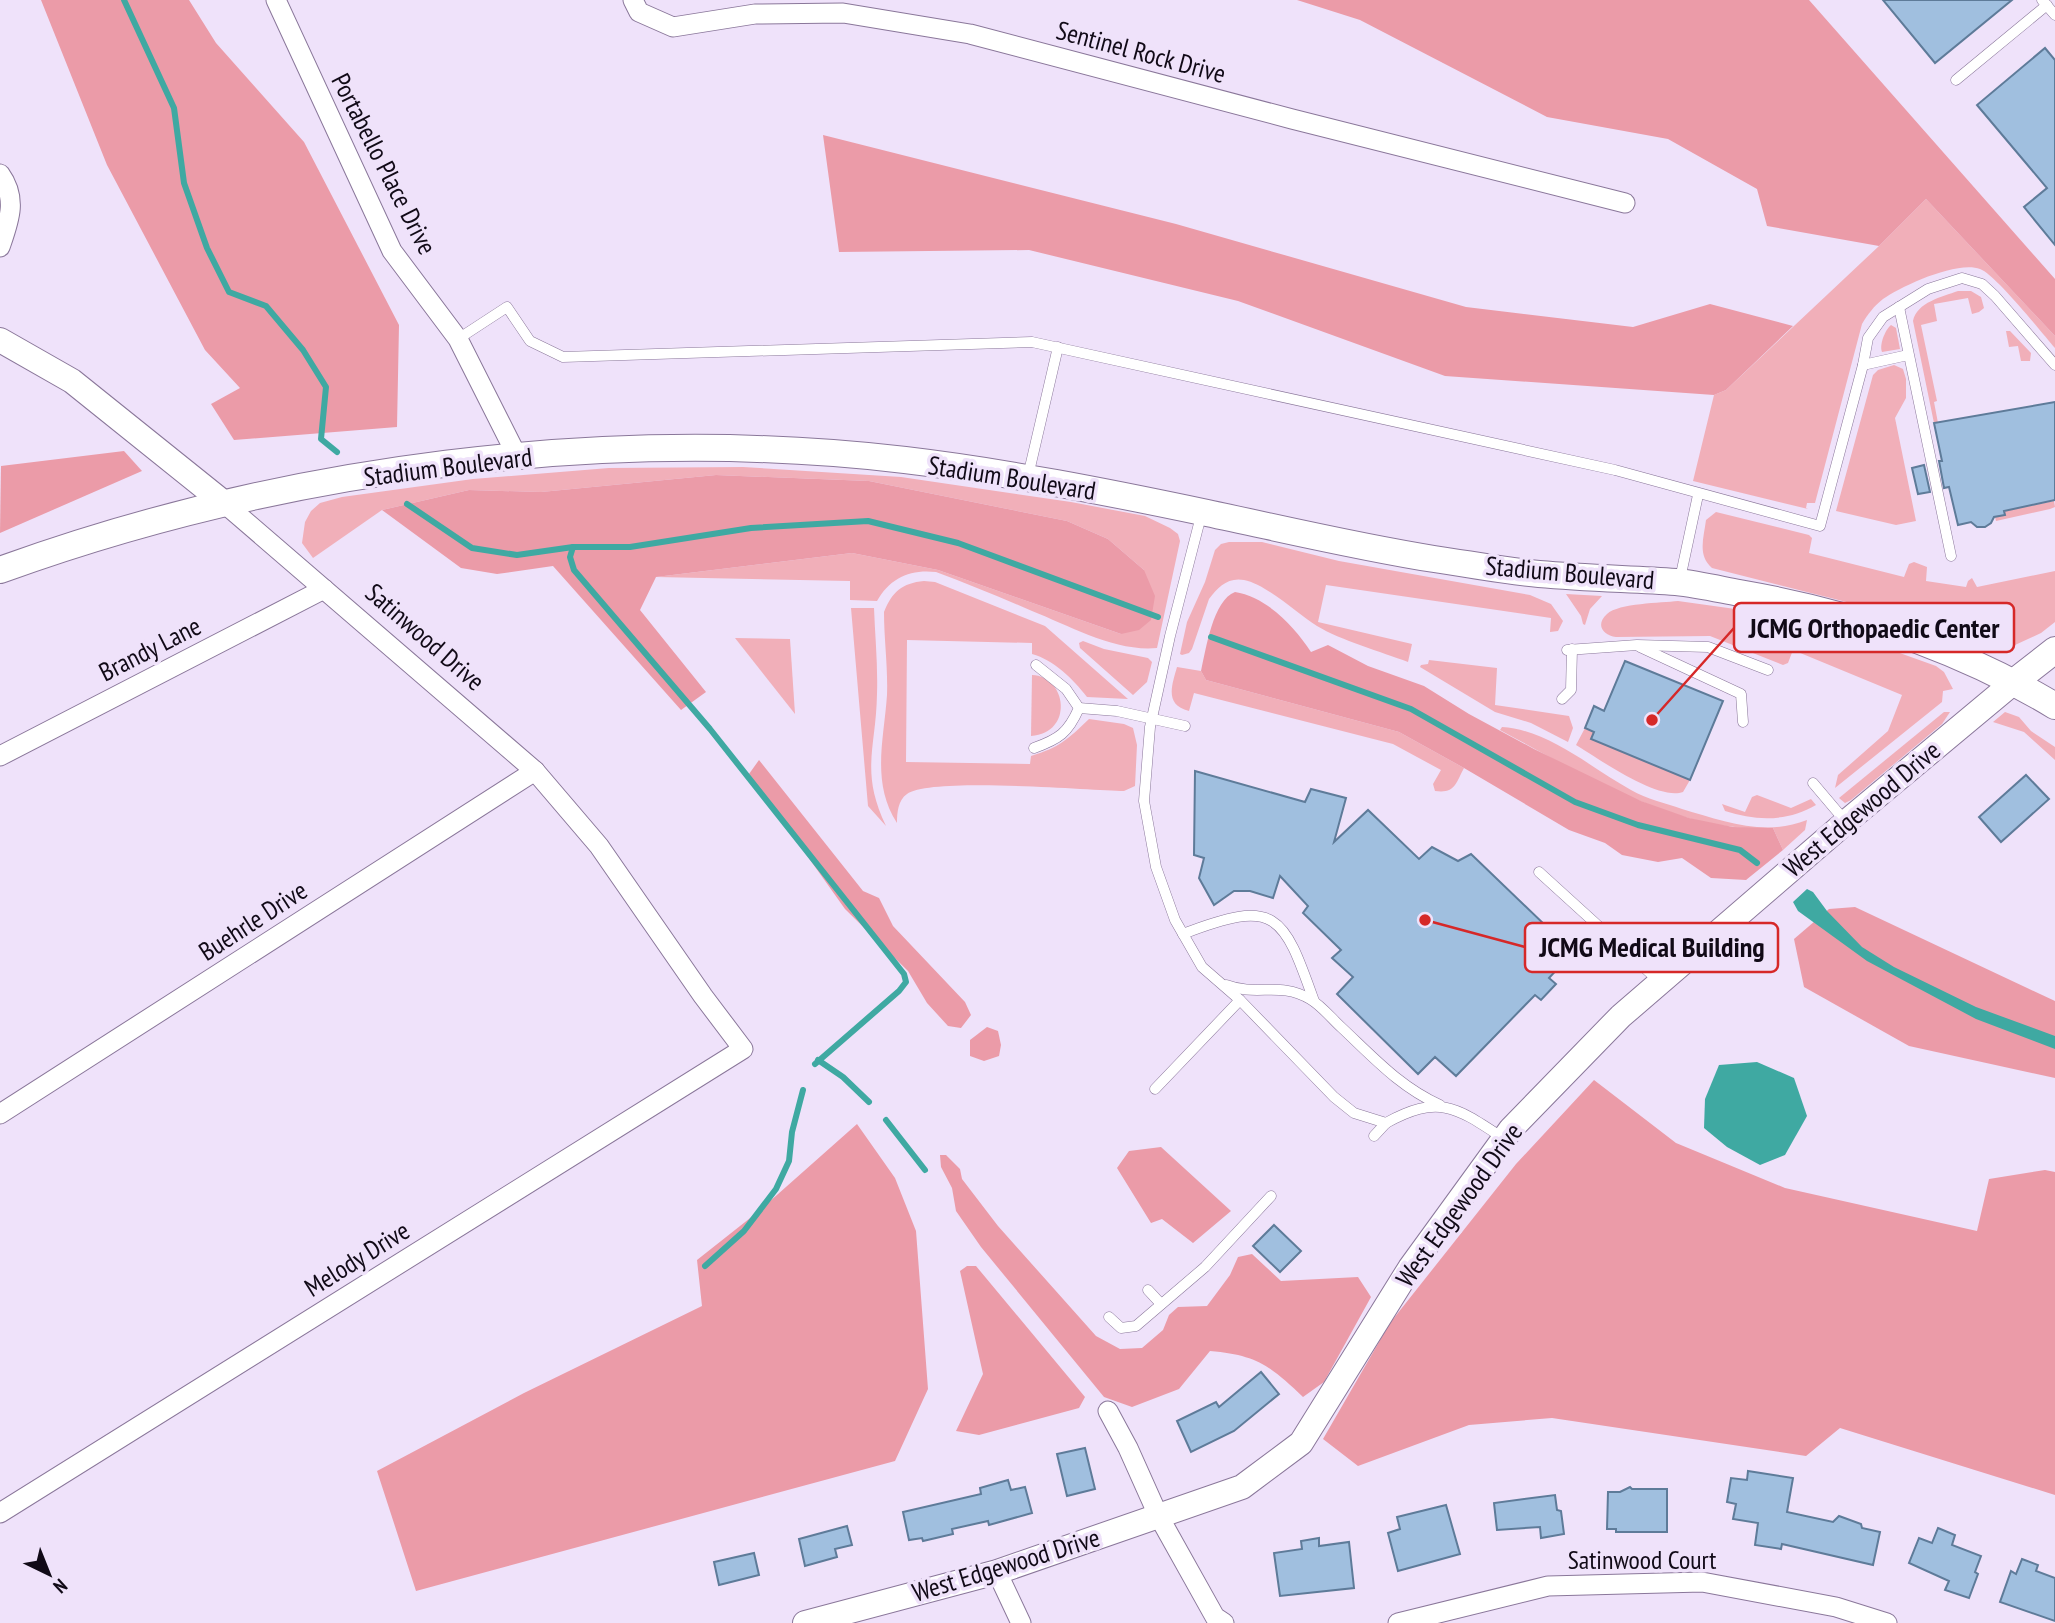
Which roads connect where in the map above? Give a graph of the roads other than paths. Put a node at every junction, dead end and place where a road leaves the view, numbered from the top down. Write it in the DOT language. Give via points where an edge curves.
graph roads {
  1 [pos="276,0"];
  2 [pos="2045,3"];
  3 [pos="636,6"];
  4 [pos="2055,15"];
  5 [pos="1956,80"];
  6 [pos="0,174"];
  7 [pos="1625,203"];
  8 [pos="0,247"];
  9 [pos="1899,307"];
  10 [pos="458,339"];
  11 [pos="0,340"];
  12 [pos="1058,347"];
  13 [pos="1908,355"];
  14 [pos="1863,365"];
  15 [pos="2055,365"];
  16 [pos="517,456"];
  17 [pos="1027,478"];
  18 [pos="1699,495"];
  19 [pos="224,503"];
  20 [pos="1202,512"];
  21 [pos="1951,556"];
  22 [pos="0,570"];
  23 [pos="1679,583"];
  24 [pos="324,589"];
  25 [pos="1637,645"];
  26 [pos="2055,650"];
  27 [pos="1036,665"];
  28 [pos="1768,670"];
  29 [pos="2014,682"];
  30 [pos="1562,699"];
  31 [pos="2055,706"];
  32 [pos="1079,708"];
  33 [pos="1152,718"];
  34 [pos="1743,722"];
  35 [pos="1185,726"];
  36 [pos="1034,748"];
  37 [pos="0,756"];
  38 [pos="535,771"];
  39 [pos="1813,783"];
  40 [pos="1846,822"];
  41 [pos="1539,872"];
  42 [pos="1183,934"];
  43 [pos="1219,982"];
  44 [pos="1660,982"];
  45 [pos="1240,1000"];
  46 [pos="1314,1001"];
  47 [pos="743,1049"];
  48 [pos="1155,1089"];
  49 [pos="1440,1105"];
  50 [pos="0,1114"];
  51 [pos="1386,1123"];
  52 [pos="1374,1136"];
  53 [pos="1504,1139"];
  54 [pos="1271,1196"];
  55 [pos="1148,1290"];
  56 [pos="1161,1304"];
  57 [pos="1110,1317"];
  58 [pos="1108,1412"];
  59 [pos="0,1513"];
  60 [pos="1158,1515"];
  61 [pos="997,1572"];
  62 [pos="806,1623"];
  63 [pos="1021,1623"];
  64 [pos="1224,1623"];
  65 [pos="1398,1623"];
  66 [pos="1887,1623"];
  1 -- 10 [label="street, Portabello Place Drive" via="392,251"];
  2 -- 4 [label="lane"];
  2 -- 5 [label="lane"];
  3 -- 7 [label="street, Sentinel Rock Drive" via="673,27 755,14 843,13 970,34"];
  6 -- 8 [label="street" via="12,197"];
  9 -- 13 [label="lane"];
  9 -- 14 [label="lane" via="1883,317 1868,338"];
  9 -- 15 [label="lane" via="1928,289 1962,278 1982,284"];
  10 -- 12 [label="lane" via="507,307 530,341 563,357 1032,342"];
  10 -- 16 [label="street, Portabello Place Drive"];
  11 -- 19 [label="street, Satinwood Drive" via="72,381"];
  12 -- 17 [label="lane"];
  12 -- 18 [label="lane" via="1615,470"];
  13 -- 14 [label="lane"];
  13 -- 21 [label="lane"];
  14 -- 18 [label="lane" via="1820,526"];
  16 -- 17 [label="main road, Stadium Boulevard" via="660,449 782,450 904,460"];
  16 -- 19 [label="main road, Stadium Boulevard" via="386,472"];
  17 -- 20 [label="main road, Stadium Boulevard"];
  18 -- 23 [label="lane"];
  19 -- 22 [label="main road, Stadium Boulevard"];
  19 -- 24 [label="street, Satinwood Drive"];
  20 -- 23 [label="main road, Stadium Boulevard" via="1366,548 1508,570"];
  20 -- 33 [label="lane"];
  23 -- 29 [label="main road, Stadium Boulevard" via="1795,603 1894,632"];
  24 -- 37 [label="street, Brandy Lane"];
  24 -- 38 [label="street, Satinwood Drive"];
  25 -- 28 [label="lane" via="1708,647"];
  25 -- 30 [label="lane" via="1570,649 1571,690"];
  25 -- 34 [label="lane" via="1741,694"];
  26 -- 29 [label="main road, West Edgewood Drive"];
  27 -- 32 [label="lane" via="1066,688"];
  29 -- 31 [label="main road, Stadium Boulevard"];
  29 -- 40 [label="street, West Edgewood Drive"];
  32 -- 33 [label="lane"];
  32 -- 36 [label="lane" via="1058,739"];
  33 -- 35 [label="lane"];
  33 -- 42 [label="lane" via="1144,802 1156,867"];
  38 -- 47 [label="street, Satinwood Drive" via="598,846"];
  38 -- 50 [label="street, Buehrle Drive"];
  39 -- 40 [label="lane"];
  40 -- 44 [label="street, West Edgewood Drive"];
  41 -- 44 [label="lane"];
  42 -- 43 [label="lane" via="1202,967"];
  42 -- 46 [label="lane" via="1238,915 1274,921 1293,945"];
  43 -- 45 [label="lane"];
  43 -- 46 [label="lane" via="1248,991 1295,990"];
  44 -- 53 [label="street, West Edgewood Drive" via="1621,1016"];
  45 -- 48 [label="lane"];
  45 -- 51 [label="lane" via="1334,1097 1354,1113"];
  46 -- 49 [label="lane" via="1398,1080"];
  47 -- 59 [label="street, Melody Drive"];
  49 -- 51 [label="lane" via="1408,1111"];
  49 -- 53 [label="lane" via="1472,1117"];
  51 -- 52 [label="lane"];
  53 -- 60 [label="street, West Edgewood Drive" via="1410,1268 1301,1443 1242,1487"];
  54 -- 56 [label="lane" via="1205,1267"];
  55 -- 56 [label="lane"];
  56 -- 57 [label="lane" via="1129,1328 1121,1328"];
  58 -- 60 [label="street"];
  60 -- 61 [label="street, West Edgewood Drive"];
  60 -- 64 [label="street" via="1215,1617"];
  61 -- 62 [label="street, West Edgewood Drive"];
  61 -- 63 [label="street"];
  65 -- 66 [label="street, Satinwood Court" via="1548,1586 1702,1582 1836,1607"];
}
